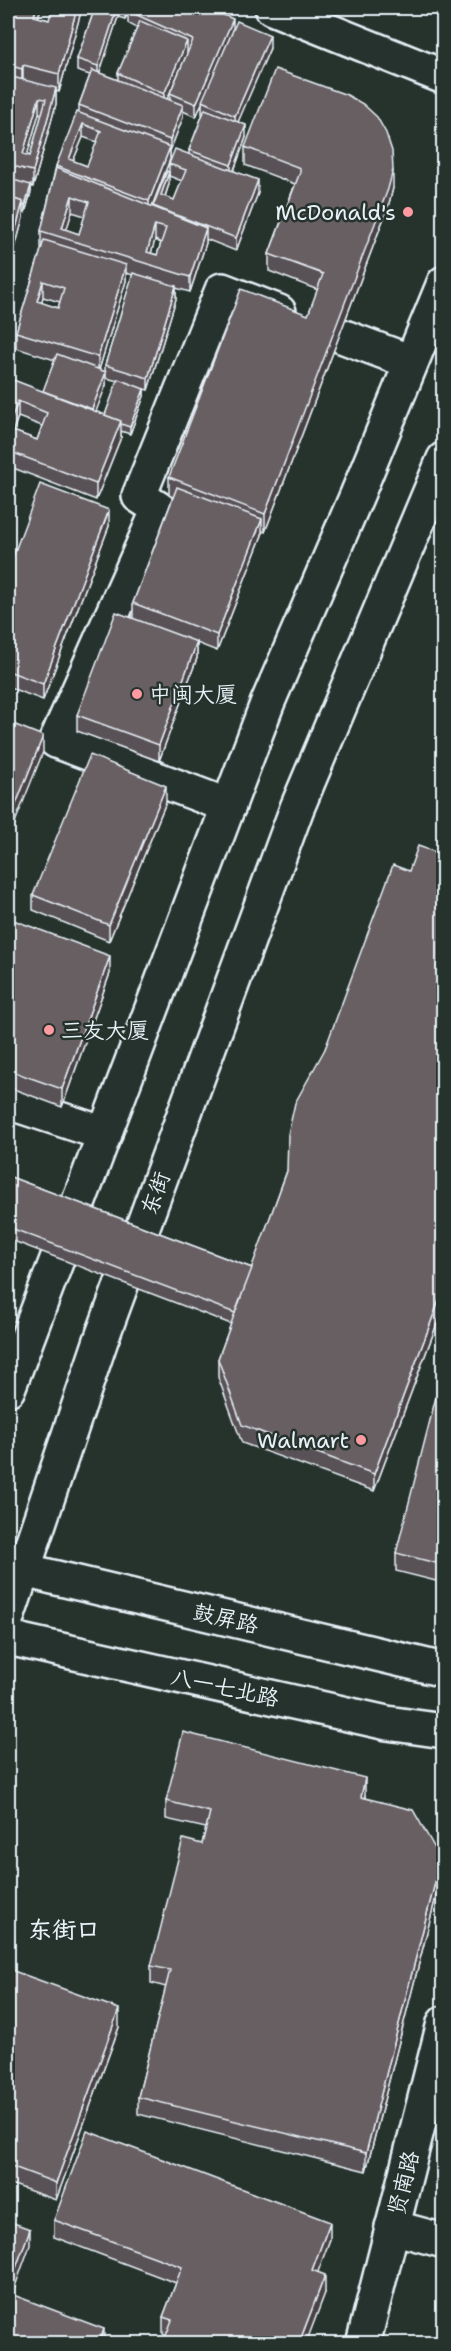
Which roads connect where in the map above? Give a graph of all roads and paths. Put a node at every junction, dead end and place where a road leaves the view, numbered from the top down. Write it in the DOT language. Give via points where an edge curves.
graph roads {
  1 [pos="90,8"];
  2 [pos="272,8"];
  3 [pos="444,77"];
  4 [pos="444,283"];
  5 [pos="8,331"];
  6 [pos="411,362"];
  7 [pos="444,459"];
  8 [pos="229,806"];
  9 [pos="8,1102"];
  10 [pos="105,1134"];
  11 [pos="37,1313"];
  12 [pos="8,1349"];
  13 [pos="8,1389"];
  14 [pos="15,1569"];
  15 [pos="8,1615"];
  16 [pos="8,1638"];
  17 [pos="444,1670"];
  18 [pos="444,1731"];
  19 [pos="444,2023"];
  20 [pos="392,2227"];
  21 [pos="444,2241"];
  22 [pos="363,2343"];
  1 -- 5 [label="main road"];
  2 -- 3 [label="main road"];
  4 -- 6 [label="main road"];
  6 -- 8 [label="main road" via="267,704"];
  6 -- 8 [label="main road" via="222,290 140,496 159,509 56,741"];
  7 -- 14 [label="main road, 东街" via="297,808"];
  8 -- 10 [label="main road"];
  9 -- 10 [label="main road"];
  10 -- 11 [label="main road"];
  11 -- 12 [label="main road"];
  11 -- 13 [label="main road"];
  14 -- 15 [label="main road, 东街"];
  14 -- 17 [label="main road, 鼓屏路"];
  16 -- 18 [label="main road, 八一七北路" via="387,1723"];
  19 -- 20 [label="main road, 贤南路"];
  20 -- 21 [label="main road"];
  20 -- 22 [label="main road, 贤南路"];
}
